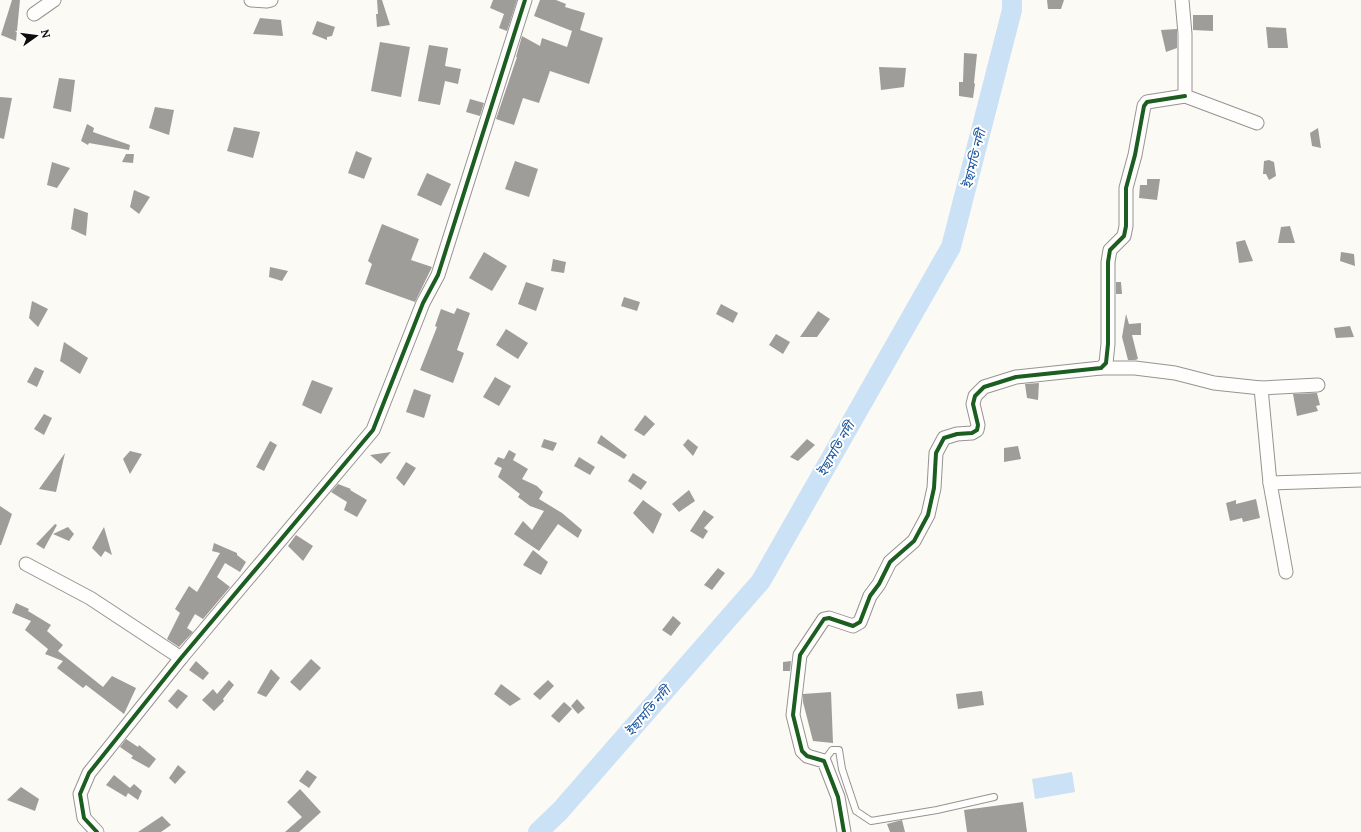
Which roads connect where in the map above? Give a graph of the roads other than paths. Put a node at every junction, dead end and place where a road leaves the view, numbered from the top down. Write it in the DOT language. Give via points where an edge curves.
graph roads {
  1 [pos="54,0"];
  2 [pos="251,0"];
  3 [pos="271,0"];
  4 [pos="525,0"];
  5 [pos="1182,0"];
  6 [pos="34,14"];
  7 [pos="1185,96"];
  8 [pos="1257,123"];
  9 [pos="1101,368"];
  10 [pos="1318,385"];
  11 [pos="1262,388"];
  12 [pos="1361,480"];
  13 [pos="1270,483"];
  14 [pos="26,564"];
  15 [pos="1286,572"];
  16 [pos="181,658"];
  17 [pos="824,761"];
  18 [pos="994,797"];
  19 [pos="98,832"];
  20 [pos="844,832"];
  1 -- 6 [label="street"];
  2 -- 3 [label="street"];
  4 -- 16 [label="street" via="438,275 423,303 373,430"];
  5 -- 7 [label="street"];
  7 -- 8 [label="street"];
  7 -- 9 [label="street" via="1147,102 1144,106 1126,188 1124,236 1110,250 1108,262 1108,344 1106,363"];
  9 -- 11 [label="street" via="1162,371 1214,383"];
  9 -- 17 [label="street" via="1016,377 984,387 975,396 973,404 977,430 944,438 936,453 934,488 928,515 914,541 890,562 870,596 860,622 853,626 829,618 824,620 800,655 793,715 802,751 807,756"];
  10 -- 11 [label="street"];
  11 -- 13 [label="street"];
  12 -- 13 [label="street"];
  13 -- 15 [label="street"];
  14 -- 16 [label="street" via="90,598"];
  16 -- 19 [label="street" via="89,773 80,794 84,818"];
  17 -- 18 [label="lane" via="832,750 838,750 856,811 871,821"];
  17 -- 20 [label="street" via="838,797"];
}
